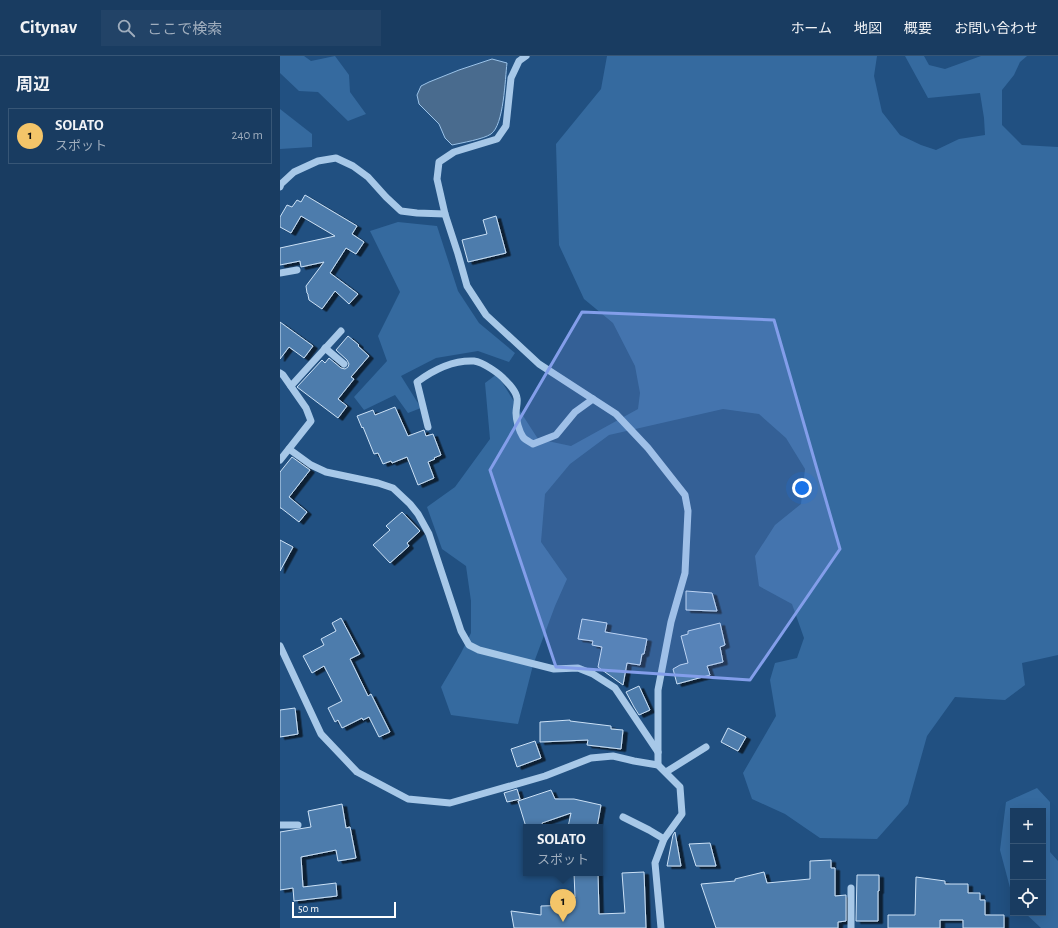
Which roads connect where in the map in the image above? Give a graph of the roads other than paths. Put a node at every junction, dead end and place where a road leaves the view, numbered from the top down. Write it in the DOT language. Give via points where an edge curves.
graph roads {
  1 [pos="526,56"];
  2 [pos="280,187"];
  3 [pos="445,214"];
  4 [pos="297,270"];
  5 [pos="280,273"];
  6 [pos="341,330"];
  7 [pos="325,348"];
  8 [pos="344,364"];
  9 [pos="280,373"];
  10 [pos="291,386"];
  11 [pos="593,399"];
  12 [pos="428,427"];
  13 [pos="289,449"];
  14 [pos="280,460"];
  15 [pos="280,646"];
  16 [pos="706,747"];
  17 [pos="658,753"];
  18 [pos="658,765"];
  19 [pos="666,772"];
  20 [pos="623,817"];
  21 [pos="298,824"];
  22 [pos="280,825"];
  23 [pos="664,839"];
  24 [pos="851,888"];
  25 [pos="661,928"];
  26 [pos="851,928"];
  1 -- 3 [label="street" via="519,61 511,78 506,126 497,139 454,152 439,162 437,179"];
  2 -- 3 [label="street" via="294,172 318,161 336,158 368,177 401,211"];
  3 -- 11 [label="street" via="467,286 486,315 539,364"];
  4 -- 5 [label="street"];
  6 -- 7 [label="street"];
  7 -- 8 [label="street"];
  7 -- 10 [label="street"];
  9 -- 10 [label="street"];
  10 -- 13 [label="street" via="306,408 311,421"];
  11 -- 12 [label="street" via="575,412 556,435 533,444 523,438 516,416 517,398 502,376 476,361 457,363 441,367 417,382"];
  11 -- 17 [label="street" via="616,414 686,495 688,511 685,573 671,622 658,690"];
  13 -- 14 [label="street"];
  13 -- 17 [label="street" via="326,472 393,488 410,504 429,534 461,631 469,645 479,650 554,669 578,668 593,674 615,688"];
  15 -- 18 [label="street" via="321,734 357,772 408,799 450,803 545,776 592,758 613,756"];
  16 -- 19 [label="street"];
  17 -- 18 [label="street"];
  18 -- 19 [label="street"];
  19 -- 23 [label="street" via="680,787 682,814"];
  20 -- 23 [label="street"];
  21 -- 22 [label="street"];
  23 -- 25 [label="street" via="656,863"];
  24 -- 26 [label="street"];
}
